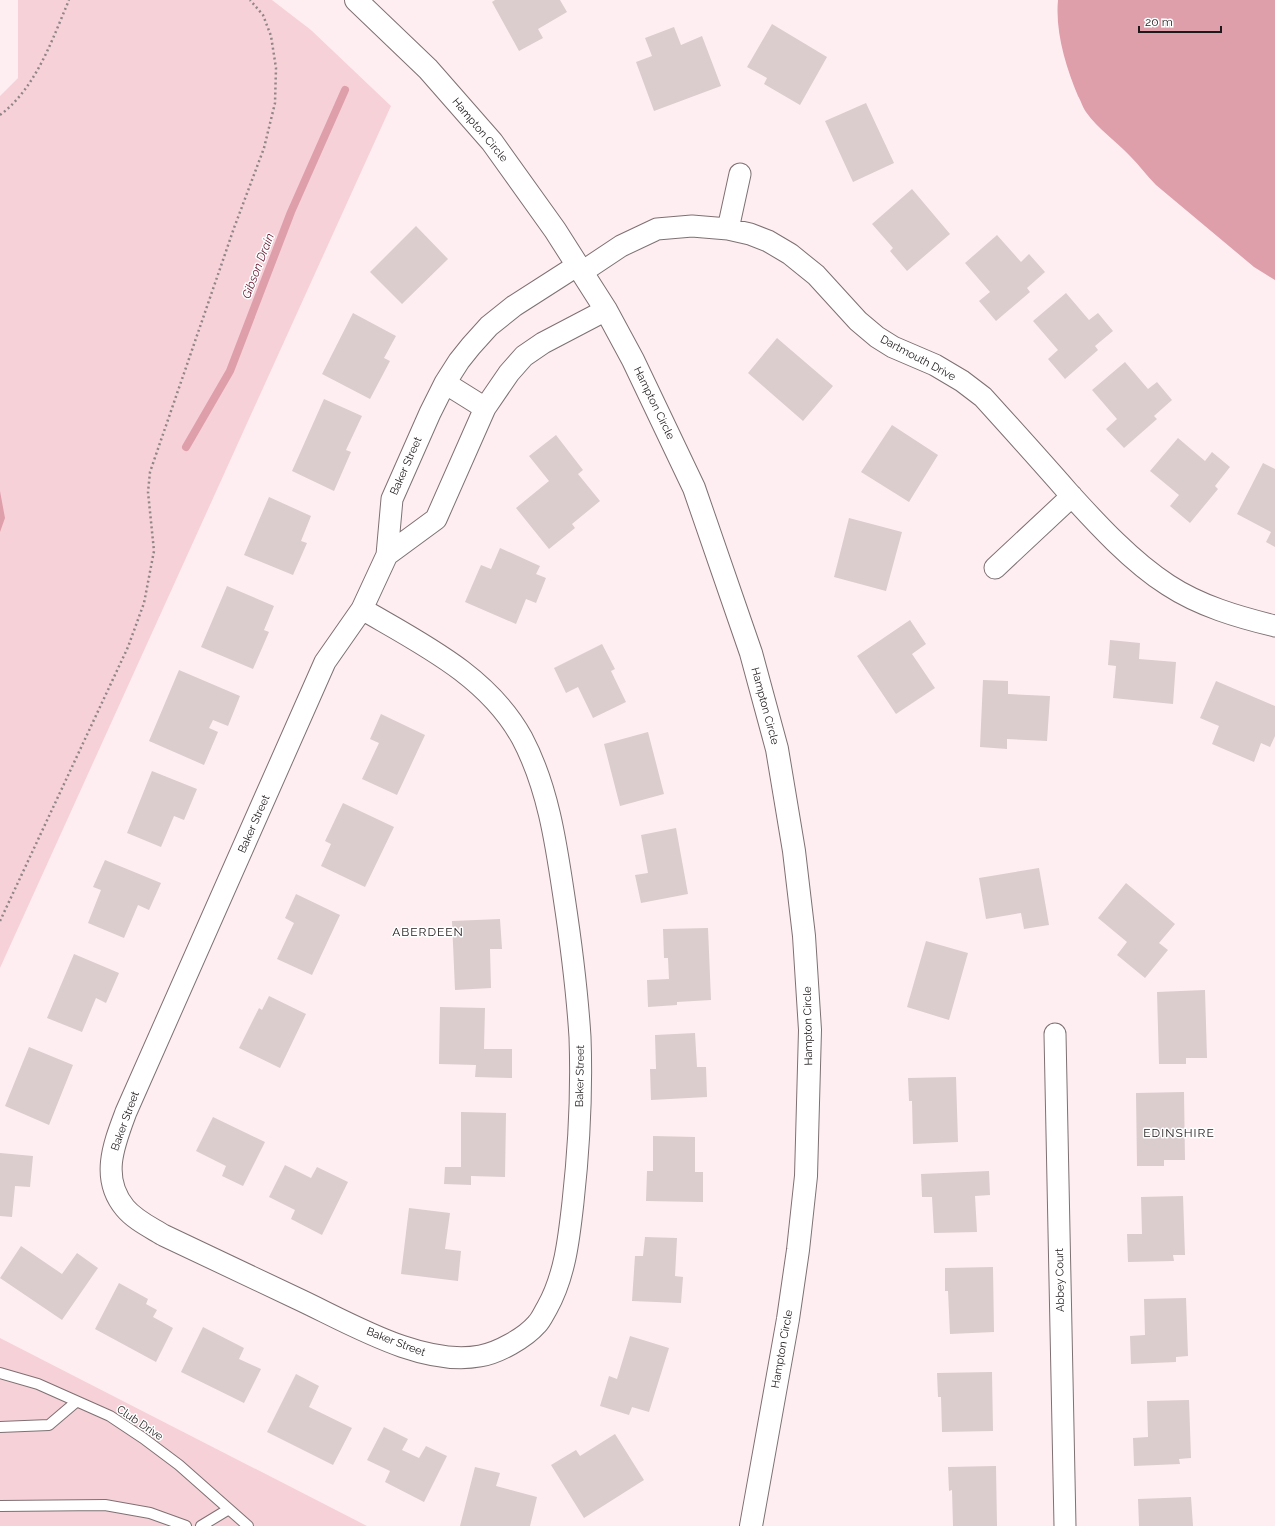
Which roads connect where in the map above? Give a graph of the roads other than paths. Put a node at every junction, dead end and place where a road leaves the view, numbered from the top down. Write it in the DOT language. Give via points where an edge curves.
graph roads {
  1 [pos="356,0"];
  2 [pos="740,174"];
  3 [pos="728,229"];
  4 [pos="580,269"];
  5 [pos="606,310"];
  6 [pos="445,383"];
  7 [pos="485,408"];
  8 [pos="1072,496"];
  9 [pos="387,555"];
  10 [pos="995,568"];
  11 [pos="362,609"];
  12 [pos="1275,626"];
  13 [pos="1056,1034"];
  14 [pos="0,1373"];
  15 [pos="76,1402"];
  16 [pos="0,1427"];
  17 [pos="0,1506"];
  18 [pos="229,1509"];
  19 [pos="186,1526"];
  20 [pos="201,1526"];
  21 [pos="248,1526"];
  22 [pos="751,1526"];
  23 [pos="1065,1526"];
  1 -- 4 [label="street, Hampton Circle" via="428,69 492,142"];
  2 -- 3 [label="street"];
  3 -- 4 [label="street, Dartmouth Drive" via="692,226 657,230"];
  3 -- 8 [label="street, Dartmouth Drive" via="768,241 790,254 816,275 858,321 877,337 893,347 935,365 983,397"];
  4 -- 5 [label="street, Hampton Circle"];
  4 -- 6 [label="street, Baker Street" via="514,306 489,326 459,361"];
  5 -- 7 [label="street, Baker Street" via="543,342 524,356 509,372"];
  5 -- 22 [label="street, Hampton Circle" via="633,360 694,488 717,553 751,653 775,742 794,851 804,936 810,1030 806,1176 788,1319"];
  6 -- 7 [label="street"];
  6 -- 9 [label="street, Baker Street" via="392,499"];
  7 -- 9 [label="street, Baker Street" via="436,518"];
  8 -- 10 [label="street"];
  8 -- 12 [label="street, Dartmouth Drive" via="1104,531 1168,586 1218,610"];
  9 -- 11 [label="street, Baker Street"];
  11 -- 11 [label="street, Baker Street" via="325,662 126,1112 113,1146 110,1172 114,1189 125,1208 163,1236 388,1341 431,1355 458,1358 480,1356 501,1350 538,1324 561,1274 569,1236 577,1157 580,1038 571,944 559,859 549,810 534,764 503,709 449,660"];
  13 -- 23 [label="street, Abbey Court"];
  14 -- 15 [label="lane, Club Drive" via="38,1384"];
  15 -- 16 [label="lane" via="49,1425"];
  15 -- 18 [label="lane, Club Drive" via="110,1416 143,1438 179,1465"];
  17 -- 19 [label="lane" via="105,1505 150,1513"];
  18 -- 20 [label="lane"];
  18 -- 21 [label="lane, Club Drive"];
}
